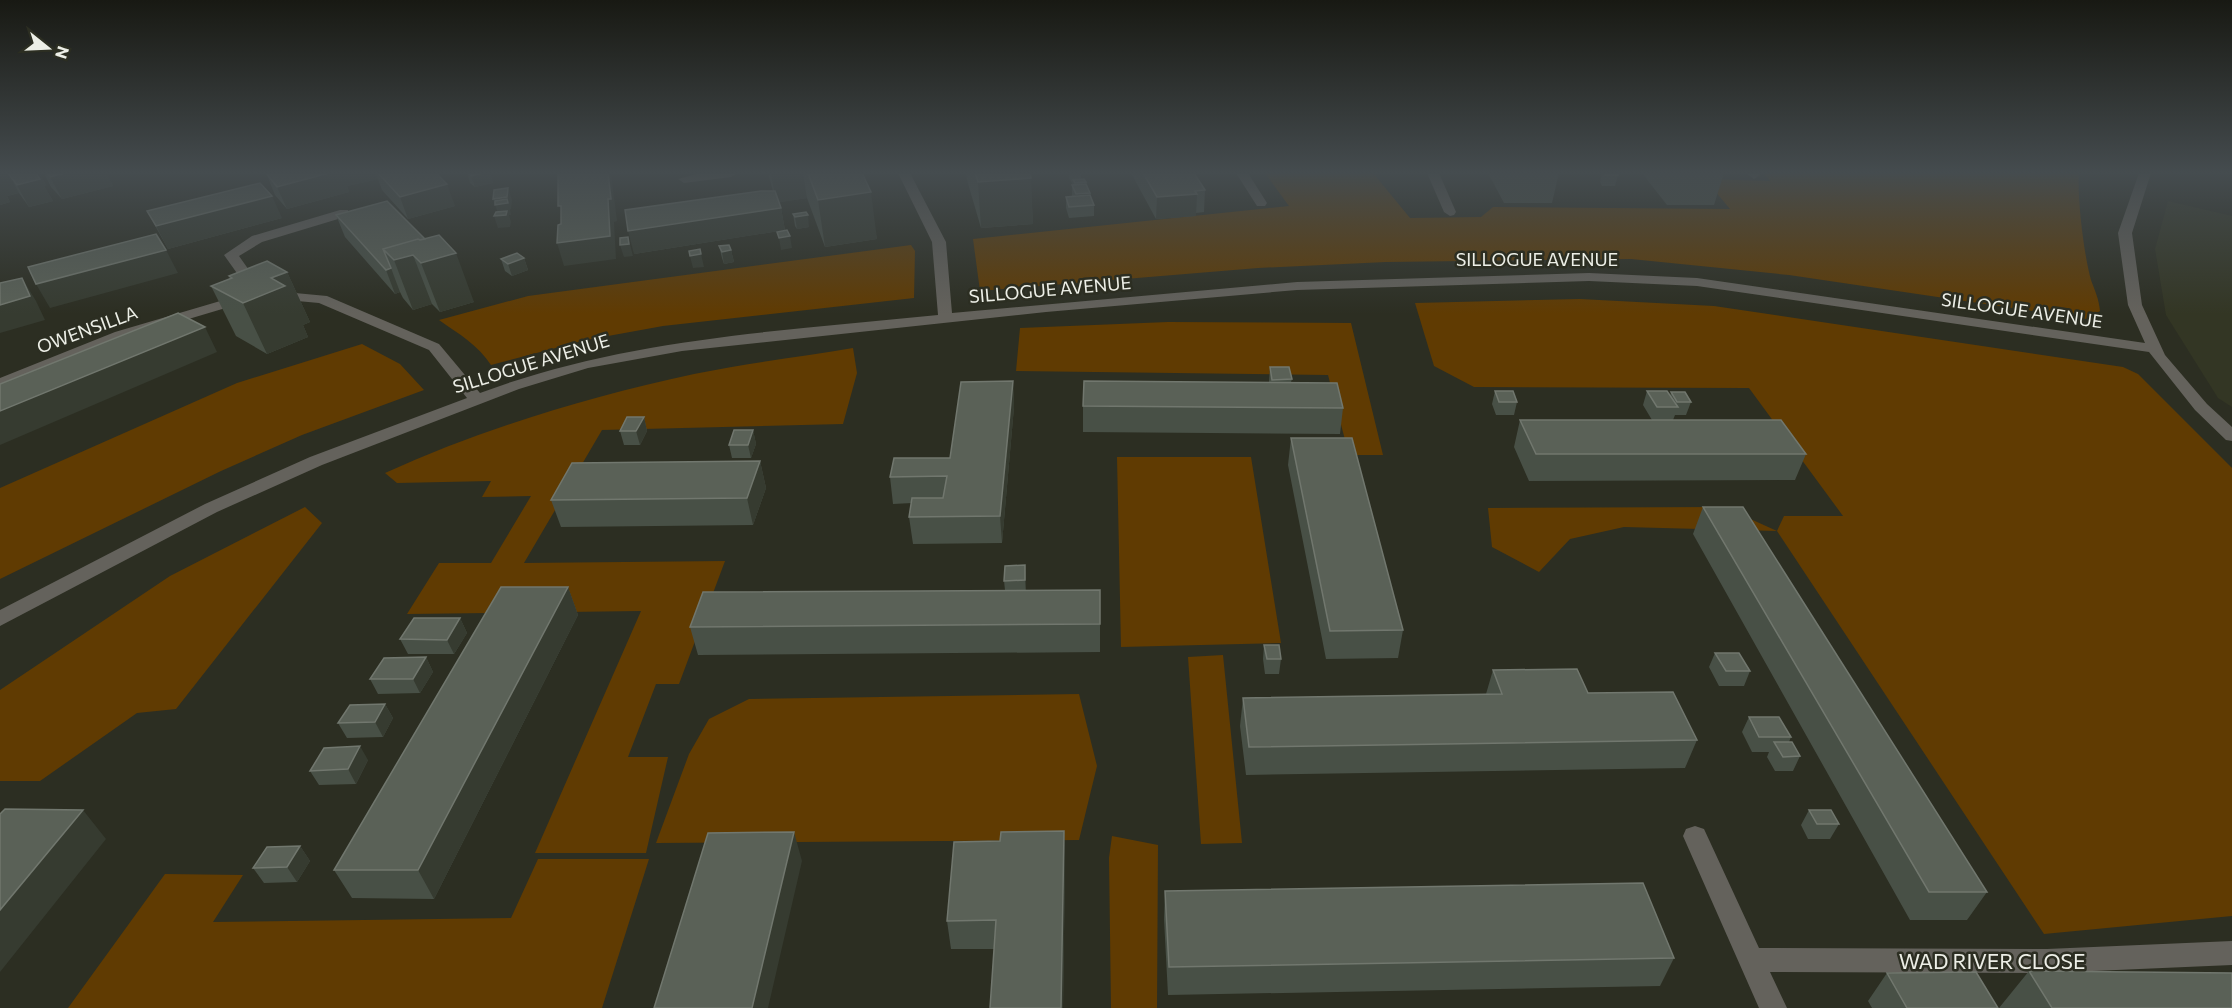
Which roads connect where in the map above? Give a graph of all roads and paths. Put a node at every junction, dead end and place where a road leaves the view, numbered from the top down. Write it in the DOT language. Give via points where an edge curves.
graph roads {
  1 [pos="320,220"];
  2 [pos="928,220"];
  3 [pos="2130,220"];
  4 [pos="259,294"];
  5 [pos="945,318"];
  6 [pos="2156,349"];
  7 [pos="0,384"];
  8 [pos="476,399"];
  9 [pos="2232,436"];
  10 [pos="0,620"];
  11 [pos="1695,836"];
  12 [pos="2232,953"];
  13 [pos="1752,960"];
  14 [pos="1773,1008"];
  1 -- 4 [label="street" via="257,239 231,255"];
  2 -- 5 [label="street" via="939,242"];
  3 -- 6 [label="street" via="2126,233 2135,305"];
  4 -- 7 [label="street, OWENSILLA" via="120,335"];
  4 -- 8 [label="street, OWENSILLA" via="322,300 434,347"];
  5 -- 6 [label="street, SILLOGUE AVENUE" via="1298,286 1466,279 1660,279"];
  5 -- 8 [label="street, SILLOGUE AVENUE" via="633,354 585,364"];
  6 -- 9 [label="street" via="2201,407"];
  8 -- 10 [label="street, SILLOGUE AVENUE" via="316,461 211,508"];
  11 -- 13 [label="street"];
  12 -- 13 [label="street, WAD RIVER CLOSE" via="2047,961"];
  13 -- 14 [label="street"];
}
